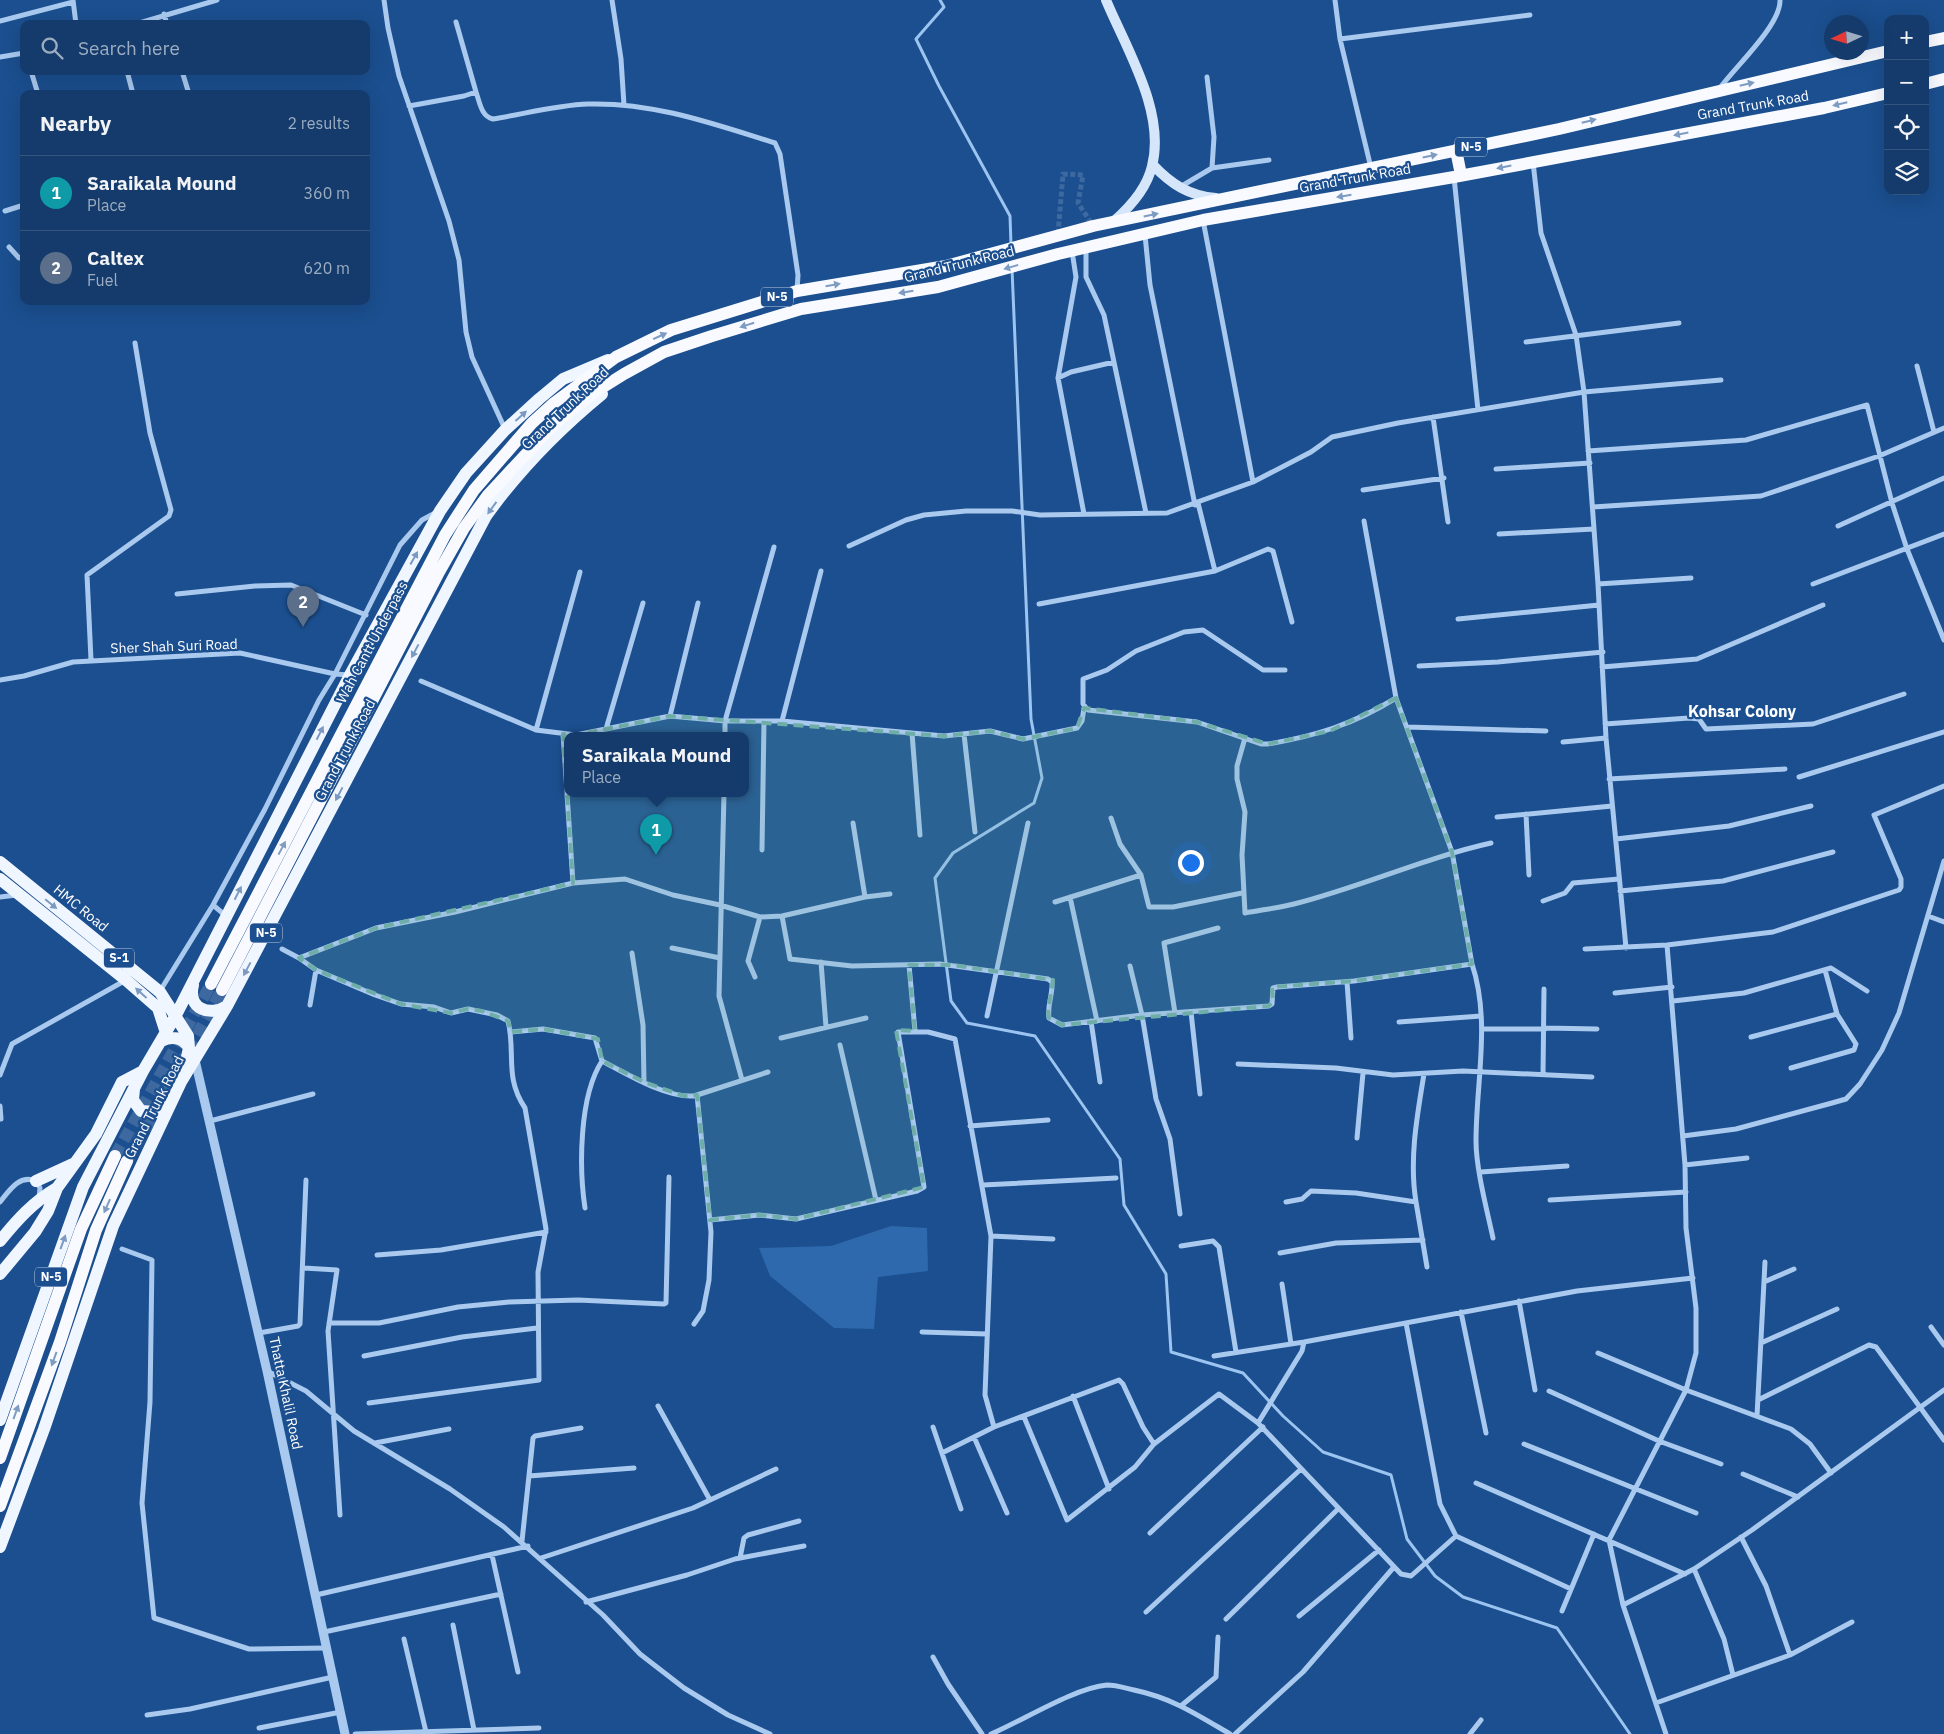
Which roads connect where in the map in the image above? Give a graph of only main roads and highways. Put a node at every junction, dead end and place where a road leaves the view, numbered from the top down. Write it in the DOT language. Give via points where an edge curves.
graph roads {
  1 [pos="1106,0"];
  2 [pos="1944,38"];
  3 [pos="1929,41"];
  4 [pos="1884,52"];
  5 [pos="1944,79"];
  6 [pos="1929,83"];
  7 [pos="1884,94"];
  8 [pos="1456,150"];
  9 [pos="1153,165"];
  10 [pos="1458,176"];
  11 [pos="1224,199"];
  12 [pos="1112,223"];
  13 [pos="797,292"];
  14 [pos="801,309"];
  15 [pos="616,357"];
  16 [pos="624,374"];
  17 [pos="0,862"];
  18 [pos="0,879"];
  19 [pos="24,890"];
  20 [pos="194,981"];
  21 [pos="227,1006"];
  22 [pos="176,1015"];
  23 [pos="164,1037"];
  24 [pos="192,1054"];
  25 [pos="143,1071"];
  26 [pos="134,1087"];
  27 [pos="169,1106"];
  28 [pos="73,1164"];
  29 [pos="36,1181"];
  30 [pos="57,1188"];
  31 [pos="0,1241"];
  32 [pos="0,1274"];
  33 [pos="0,1420"];
  34 [pos="0,1458"];
  35 [pos="0,1506"];
  36 [pos="0,1547"];
  1 -- 9 [label="main road" via="1150,102 1154,133"];
  2 -- 3 [label="highway"];
  8 -- 4 [label="highway, Grand Trunk Road / N-5, one-way" via="1559,129"];
  5 -- 6 [label="highway"];
  7 -- 10 [label="highway, Grand Trunk Road / N-5, one-way"];
  8 -- 10 [label="highway"];
  11 -- 8 [label="highway, Grand Trunk Road / N-5, one-way"];
  9 -- 11 [label="main road" via="1179,187 1204,197"];
  9 -- 12 [label="main road" via="1137,197"];
  10 -- 14 [label="highway, Grand Trunk Road / N-5, one-way" via="1202,220 1072,250 953,283"];
  12 -- 11 [label="highway, Grand Trunk Road / N-5, one-way"];
  13 -- 12 [label="highway, Grand Trunk Road / N-5, one-way" via="946,266"];
  13 -- 14 [label="highway"];
  15 -- 13 [label="highway, Grand Trunk Road / N-5, one-way" via="671,330"];
  14 -- 16 [label="highway, Grand Trunk Road / N-5, one-way" via="664,352"];
  16 -- 15 [label="highway, Wah Cantt Underpass, one-way" via="556,422 488,495 464,528 217,987 445,535 474,490 532,423"];
  20 -- 15 [label="main road, Grand Trunk Road / N-5, one-way" via="350,675 440,511 466,473 505,430 563,379"];
  16 -- 21 [label="main road, Grand Trunk Road / N-5, one-way" via="525,466 486,516"];
  17 -- 19 [label="main road, HMC Road / S-1"];
  18 -- 19 [label="main road, HMC Road / S-1"];
  19 -- 22 [label="main road, HMC Road / S-1, one-way" via="160,992"];
  23 -- 19 [label="main road, HMC Road / S-1, one-way" via="158,1008"];
  20 -- 21 [label="main road" via="191,990 197,1006 214,1012"];
  20 -- 22 [label="main road, Grand Trunk Road / N-5"];
  21 -- 24 [label="main road, Grand Trunk Road / N-5"];
  22 -- 23 [label="main road, Grand Trunk Road / N-5"];
  22 -- 24 [label="main road, HMC Road / S-1" via="188,1036"];
  23 -- 24 [label="main road" via="184,1041"];
  23 -- 25 [label="main road, Grand Trunk Road / N-5"];
  24 -- 27 [label="main road, Grand Trunk Road"];
  25 -- 26 [label="main road, Grand Trunk Road / N-5"];
  25 -- 28 [label="main road" via="122,1082 96,1134"];
  26 -- 27 [label="main road" via="133,1100 141,1111 156,1112"];
  33 -- 26 [label="main road, Grand Trunk Road / N-5, one-way" via="83,1187"];
  27 -- 36 [label="main road, Grand Trunk Road" via="113,1226"];
  28 -- 29 [label="main road"];
  28 -- 30 [label="main road"];
  30 -- 31 [label="main road" via="39,1198"];
  30 -- 32 [label="main road" via="35,1232"];
  34 -- 35 [label="highway, one-way" via="82,1229 121,1159 60,1342"];
}
